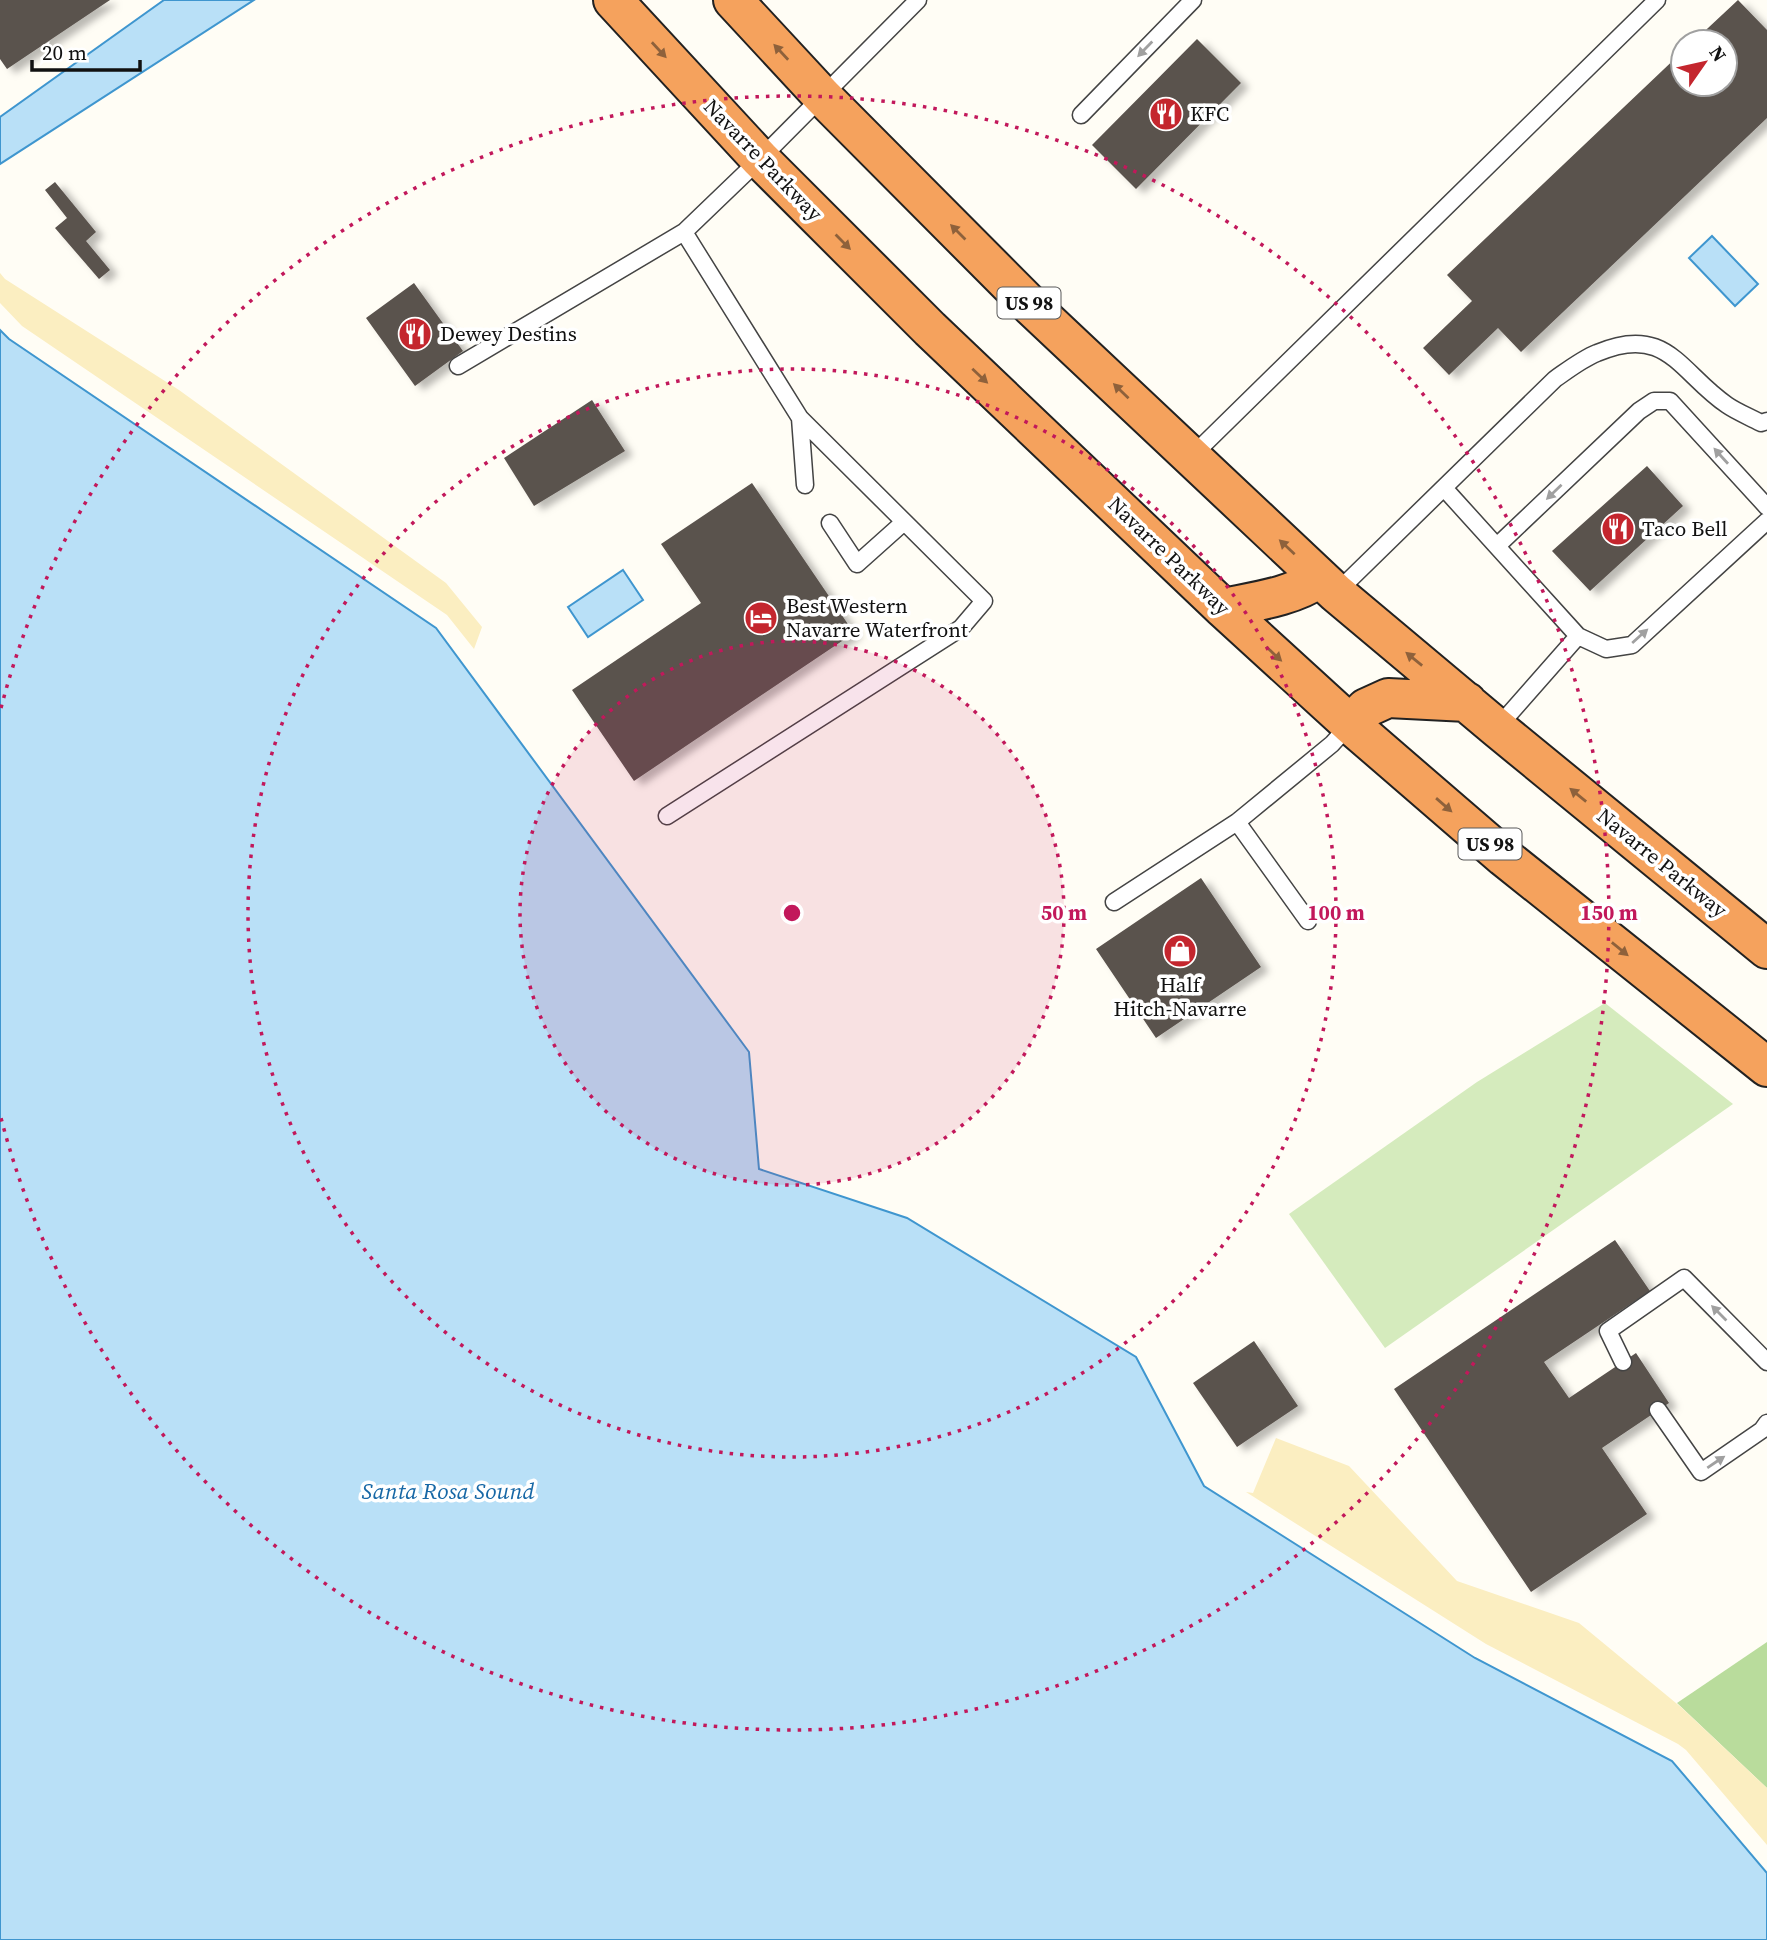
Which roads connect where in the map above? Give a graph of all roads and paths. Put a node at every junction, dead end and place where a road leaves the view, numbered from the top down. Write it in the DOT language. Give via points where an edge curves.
graph roads {
  1 [pos="613,0"];
  2 [pos="733,0"];
  3 [pos="918,0"];
  4 [pos="1193,0"];
  5 [pos="1657,0"];
  6 [pos="822,96"];
  7 [pos="1081,114"];
  8 [pos="760,159"];
  9 [pos="684,232"];
  10 [pos="458,366"];
  11 [pos="800,418"];
  12 [pos="1767,421"];
  13 [pos="1190,457"];
  14 [pos="805,485"];
  15 [pos="1444,488"];
  16 [pos="1767,507"];
  17 [pos="1767,521"];
  18 [pos="904,522"];
  19 [pos="830,523"];
  20 [pos="1497,546"];
  21 [pos="1328,586"];
  22 [pos="1223,608"];
  23 [pos="1578,636"];
  24 [pos="1467,702"];
  25 [pos="1350,724"];
  26 [pos="1497,728"];
  27 [pos="667,816"];
  28 [pos="1237,822"];
  29 [pos="1114,902"];
  30 [pos="1308,921"];
  31 [pos="1767,949"];
  32 [pos="1767,1067"];
  33 [pos="1623,1362"];
  34 [pos="1767,1362"];
  35 [pos="1658,1410"];
  36 [pos="1767,1423"];
  1 -- 8 [label="highway, Navarre Parkway / US 98, one-way"];
  6 -- 2 [label="highway, Navarre Parkway / US 98, one-way"];
  3 -- 6 [label="lane"];
  4 -- 7 [label="lane, one-way"];
  5 -- 13 [label="lane"];
  6 -- 8 [label="lane"];
  13 -- 6 [label="highway, Navarre Parkway / US 98, one-way" via="1032,307"];
  8 -- 9 [label="lane"];
  8 -- 22 [label="highway, Navarre Parkway / US 98, one-way" via="930,329"];
  9 -- 10 [label="lane"];
  9 -- 11 [label="lane"];
  11 -- 14 [label="lane"];
  11 -- 18 [label="lane"];
  12 -- 15 [label="lane" via="1760,423 1726,404 1677,358 1658,347 1629,344 1597,353 1555,379"];
  21 -- 13 [label="highway, Navarre Parkway / US 98, one-way"];
  15 -- 20 [label="lane"];
  15 -- 21 [label="lane"];
  16 -- 20 [label="lane, one-way" via="1670,401 1654,401"];
  23 -- 17 [label="lane, one-way" via="1606,649 1632,645"];
  18 -- 19 [label="lane" via="857,564"];
  18 -- 27 [label="lane" via="984,601 961,628"];
  20 -- 23 [label="lane"];
  21 -- 22 [label="highway" via="1306,587"];
  24 -- 21 [label="highway, Navarre Parkway / US 98, one-way"];
  22 -- 25 [label="highway, Navarre Parkway / US 98, one-way"];
  23 -- 26 [label="lane"];
  24 -- 25 [label="highway" via="1388,698 1366,708"];
  24 -- 26 [label="highway, Navarre Parkway / US 98"];
  25 -- 28 [label="lane"];
  25 -- 32 [label="highway, Navarre Parkway / US 98, one-way" via="1504,857"];
  31 -- 26 [label="highway, Navarre Parkway / US 98, one-way"];
  28 -- 29 [label="lane"];
  28 -- 30 [label="lane"];
  34 -- 33 [label="lane, one-way" via="1684,1279 1608,1331"];
  35 -- 36 [label="lane, one-way" via="1701,1472"];
}
